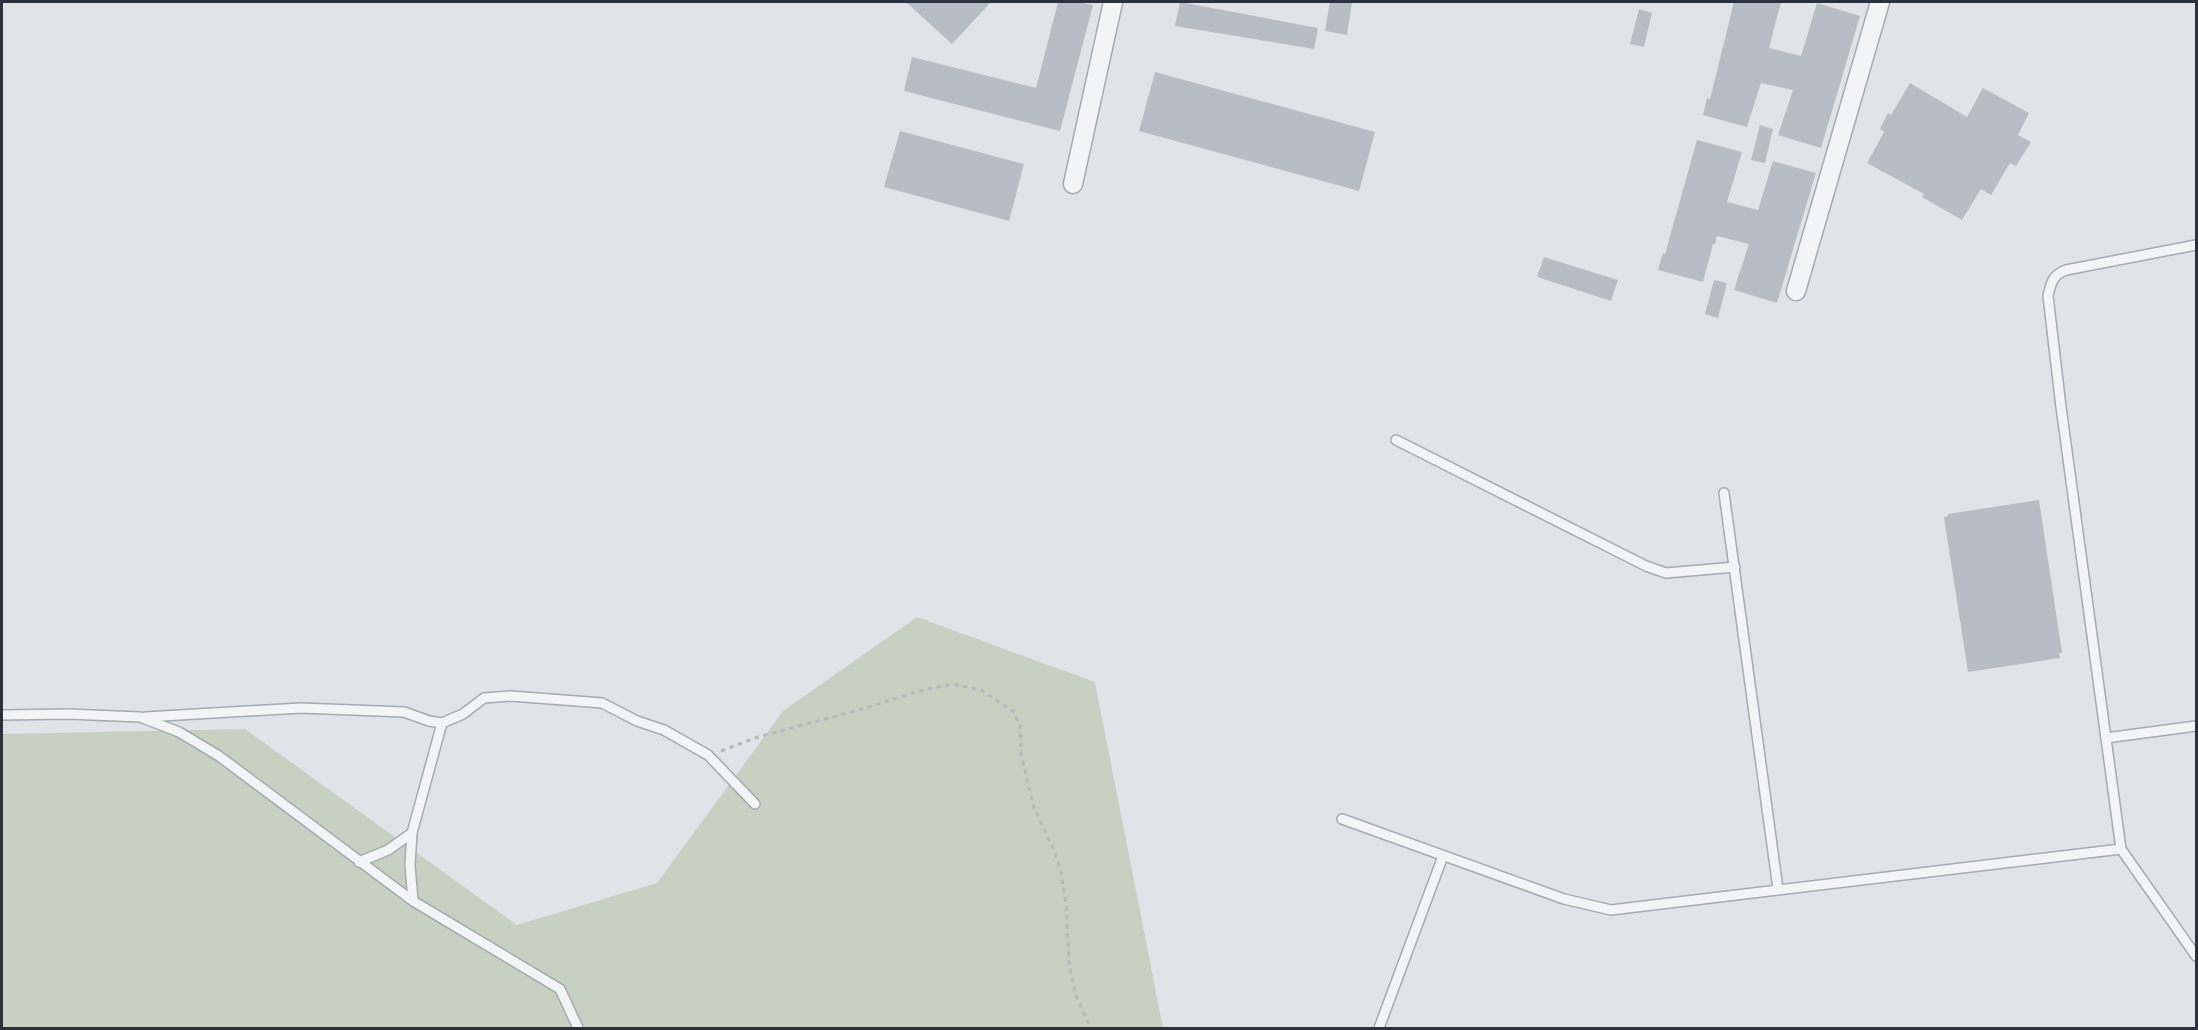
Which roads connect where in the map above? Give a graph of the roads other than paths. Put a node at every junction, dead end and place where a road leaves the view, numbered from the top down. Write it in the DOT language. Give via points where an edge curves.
graph roads {
  1 [pos="1113,2"];
  2 [pos="1880,2"];
  3 [pos="1073,184"];
  4 [pos="2196,245"];
  5 [pos="1796,291"];
  6 [pos="1396,440"];
  7 [pos="1725,493"];
  8 [pos="1735,567"];
  9 [pos="2,715"];
  10 [pos="140,717"];
  11 [pos="442,723"];
  12 [pos="2196,726"];
  13 [pos="2106,738"];
  14 [pos="755,804"];
  15 [pos="1342,819"];
  16 [pos="412,833"];
  17 [pos="2121,849"];
  18 [pos="1443,856"];
  19 [pos="358,862"];
  20 [pos="1778,889"];
  21 [pos="413,901"];
  22 [pos="2196,956"];
  23 [pos="578,1029"];
  24 [pos="1379,1029"];
  1 -- 3 [label="street"];
  2 -- 5 [label="street"];
  4 -- 13 [label="lane" via="2066,270 2052,279 2048,296"];
  6 -- 8 [label="lane" via="1646,566 1666,573"];
  7 -- 8 [label="lane"];
  8 -- 20 [label="lane"];
  9 -- 10 [label="lane"];
  10 -- 11 [label="lane" via="301,708 404,712"];
  10 -- 19 [label="lane" via="179,732 219,756"];
  11 -- 14 [label="lane" via="463,714 484,698 511,696 602,703 664,730 708,755"];
  11 -- 16 [label="lane"];
  12 -- 13 [label="lane"];
  13 -- 17 [label="lane"];
  15 -- 18 [label="lane"];
  16 -- 19 [label="lane" via="388,850"];
  16 -- 21 [label="lane"];
  17 -- 20 [label="lane"];
  17 -- 22 [label="lane"];
  18 -- 20 [label="lane" via="1564,899 1611,910"];
  18 -- 24 [label="lane"];
  19 -- 21 [label="lane"];
  21 -- 23 [label="lane" via="560,989"];
}
